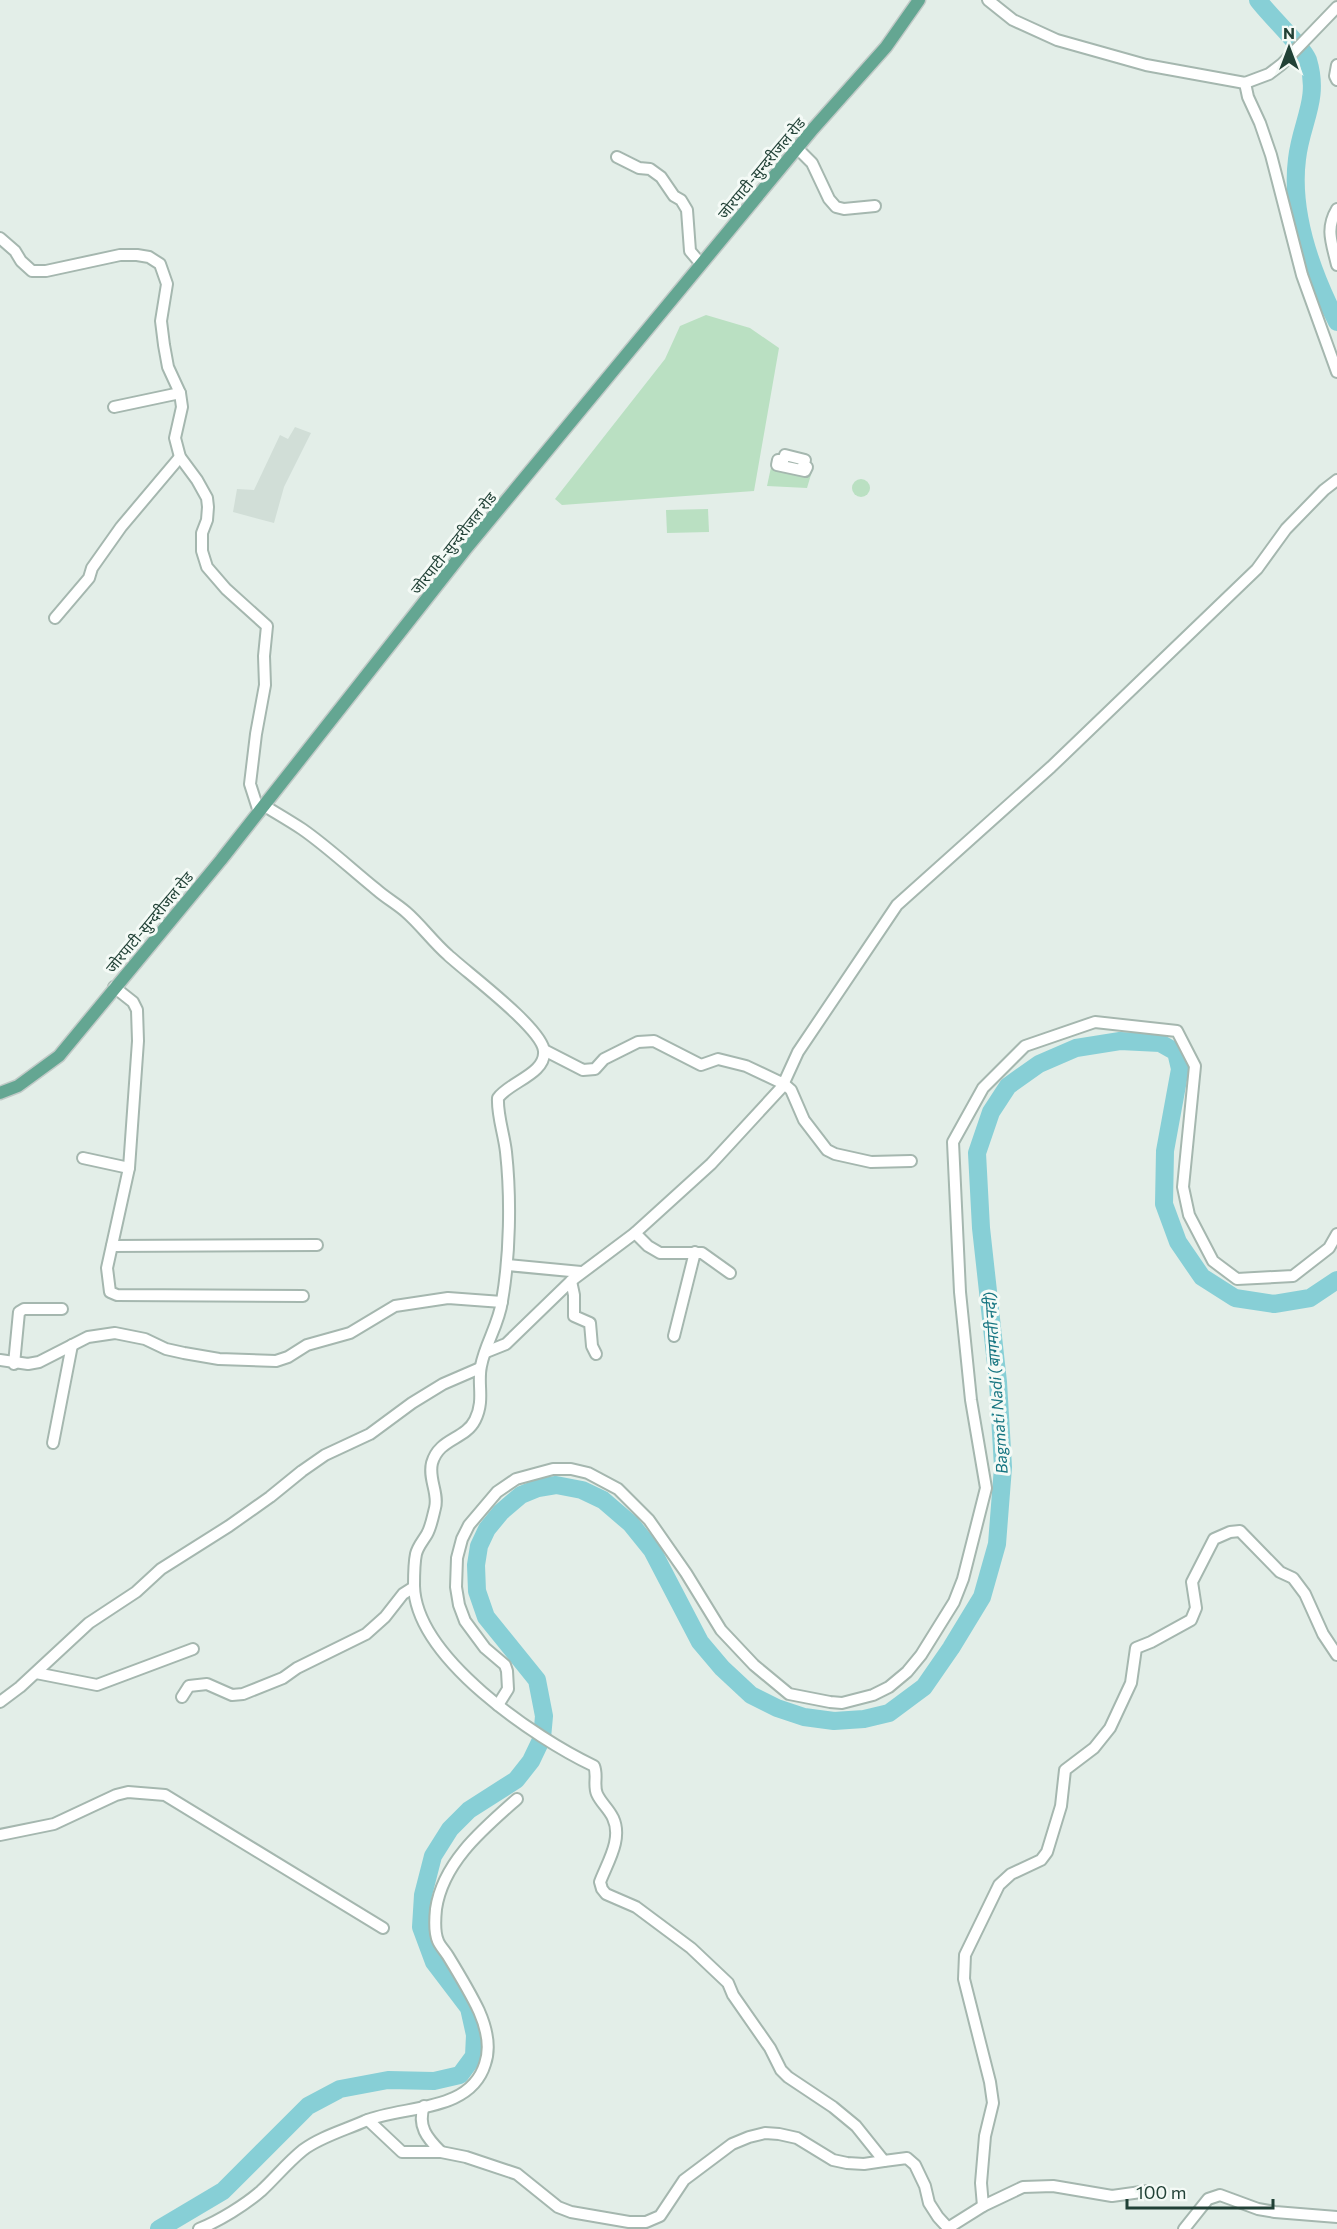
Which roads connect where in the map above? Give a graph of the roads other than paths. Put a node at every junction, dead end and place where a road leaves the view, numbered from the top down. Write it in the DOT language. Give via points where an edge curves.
graph roads {
  1 [pos="919,0"];
  2 [pos="988,0"];
  3 [pos="1337,6"];
  4 [pos="1337,65"];
  5 [pos="1337,80"];
  6 [pos="1245,83"];
  7 [pos="797,148"];
  8 [pos="617,157"];
  9 [pos="875,206"];
  10 [pos="1337,208"];
  11 [pos="0,238"];
  12 [pos="701,264"];
  13 [pos="1337,265"];
  14 [pos="1337,372"];
  15 [pos="180,393"];
  16 [pos="114,407"];
  17 [pos="180,457"];
  18 [pos="1337,480"];
  19 [pos="55,618"];
  20 [pos="261,808"];
  21 [pos="114,987"];
  22 [pos="544,1050"];
  23 [pos="784,1084"];
  24 [pos="0,1093"];
  25 [pos="83,1158"];
  26 [pos="911,1161"];
  27 [pos="129,1168"];
  28 [pos="635,1233"];
  29 [pos="1337,1234"];
  30 [pos="317,1245"];
  31 [pos="112,1246"];
  32 [pos="695,1252"];
  33 [pos="507,1265"];
  34 [pos="581,1272"];
  35 [pos="730,1273"];
  36 [pos="571,1281"];
  37 [pos="303,1296"];
  38 [pos="502,1302"];
  39 [pos="62,1309"];
  40 [pos="675,1336"];
  41 [pos="72,1345"];
  42 [pos="486,1352"];
  43 [pos="596,1354"];
  44 [pos="0,1360"];
  45 [pos="14,1364"];
  46 [pos="480,1368"];
  47 [pos="52,1443"];
  48 [pos="414,1587"];
  49 [pos="193,1649"];
  50 [pos="1337,1655"];
  51 [pos="36,1673"];
  52 [pos="182,1697"];
  53 [pos="0,1702"];
  54 [pos="498,1705"];
  55 [pos="518,1799"];
  56 [pos="0,1835"];
  57 [pos="382,1928"];
  58 [pos="424,2106"];
  59 [pos="368,2120"];
  60 [pos="441,2152"];
  61 [pos="884,2161"];
  62 [pos="1148,2191"];
  63 [pos="983,2206"];
  64 [pos="1337,2217"];
  65 [pos="948,2228"];
  66 [pos="199,2229"];
  67 [pos="1185,2229"];
  1 -- 7 [label="main road, जोरपाटी-सुन्दरीजल रोड" via="886,47"];
  2 -- 6 [label="street" via="1013,20 1057,40 1146,65"];
  3 -- 6 [label="street" via="1282,64"];
  4 -- 5 [label="street"];
  6 -- 14 [label="street" via="1271,155 1302,275"];
  7 -- 9 [label="street" via="812,163 836,207"];
  7 -- 12 [label="main road, जोरपाटी-सुन्दरीजल रोड"];
  8 -- 12 [label="street" via="650,169 681,200 687,210 690,251"];
  10 -- 13 [label="street" via="1329,223"];
  11 -- 15 [label="street" via="32,271 120,255 149,257 160,264 167,284 161,321 164,345 168,367"];
  12 -- 20 [label="main road, जोरपाटी-सुन्दरीजल रोड" via="465,550"];
  15 -- 16 [label="street"];
  15 -- 17 [label="street" via="181,421 175,438"];
  17 -- 19 [label="street" via="121,526 89,578"];
  17 -- 20 [label="street" via="207,498 202,551 207,567 267,626 265,685 250,784"];
  18 -- 23 [label="street" via="1286,529 1257,568 1051,767 897,905 798,1052"];
  20 -- 21 [label="main road, जोरपाटी-सुन्दरीजल रोड"];
  20 -- 22 [label="street" via="303,830 406,912 447,955 521,1020 540,1039"];
  21 -- 24 [label="main road, जोरपाटी-सुन्दरीजल रोड" via="59,1056 18,1086"];
  21 -- 27 [label="street" via="137,1010"];
  22 -- 23 [label="street" via="583,1070 595,1069 604,1059 638,1042 654,1041 701,1065 718,1059 746,1066"];
  22 -- 33 [label="street" via="533,1072 498,1098 506,1154"];
  23 -- 26 [label="street" via="827,1150 871,1162"];
  23 -- 28 [label="street" via="711,1164"];
  25 -- 27 [label="street"];
  27 -- 31 [label="street"];
  28 -- 32 [label="street" via="660,1253"];
  28 -- 34 [label="street"];
  29 -- 54 [label="street" via="1329,1248 1293,1276 1237,1279 1213,1261 1189,1215 1183,1187 1196,1066 1177,1031 1095,1022 1025,1046 983,1088 953,1142 960,1292 971,1400 986,1488 963,1579 954,1602 921,1655 907,1672 873,1695 842,1703 789,1694 754,1665 722,1630 649,1520 618,1489 588,1473 553,1469 516,1479 497,1492 469,1525 457,1558 456,1587 465,1621 507,1671 508,1689"];
  30 -- 31 [label="street"];
  31 -- 37 [label="street" via="106,1277 113,1294"];
  32 -- 35 [label="street"];
  32 -- 40 [label="street"];
  33 -- 34 [label="street"];
  33 -- 38 [label="street"];
  34 -- 36 [label="street"];
  36 -- 42 [label="street" via="506,1344"];
  36 -- 43 [label="street" via="574,1316 590,1323"];
  38 -- 41 [label="street" via="448,1298 395,1306 350,1333 307,1345 276,1361 219,1359 115,1334 88,1336"];
  38 -- 42 [label="street"];
  39 -- 45 [label="street" via="19,1312"];
  41 -- 45 [label="street" via="39,1362"];
  41 -- 47 [label="street"];
  42 -- 46 [label="street"];
  44 -- 45 [label="street"];
  46 -- 48 [label="street" via="481,1396 475,1419 468,1430 442,1445 431,1464 435,1507 428,1533 416,1553"];
  46 -- 51 [label="street" via="443,1384 370,1434 325,1455 89,1623"];
  48 -- 52 [label="street" via="402,1594 366,1634 283,1678 232,1695 207,1684 189,1686"];
  48 -- 54 [label="street" via="420,1610 437,1642"];
  49 -- 51 [label="street" via="97,1685"];
  50 -- 63 [label="street" via="1293,1578 1280,1572 1240,1531 1214,1539 1192,1582 1196,1608 1191,1620 1136,1648 1131,1683 1110,1728 1094,1748 1065,1770 1061,1806 1047,1852 1041,1860 1011,1874 999,1885 965,1955 964,1979 993,2103 985,2136"];
  51 -- 53 [label="street"];
  54 -- 61 [label="street" via="594,1766 597,1795 617,1829 600,1882 602,1889 636,1907 692,1948 728,1983 781,2070 856,2126"];
  55 -- 58 [label="street" via="460,1855 439,1893 437,1939 485,2024 486,2063 476,2084 453,2100"];
  56 -- 57 [label="street" via="54,1824 128,1792 165,1795"];
  58 -- 59 [label="street"];
  58 -- 60 [label="street" via="420,2117 423,2130"];
  59 -- 60 [label="street" via="402,2152"];
  59 -- 66 [label="street" via="304,2150 258,2194"];
  60 -- 61 [label="street" via="517,2175 558,2207 571,2212 628,2222 646,2222 660,2216 684,2180 732,2144 765,2133 797,2138 832,2160 864,2164"];
  61 -- 65 [label="street" via="907,2158 915,2165 929,2203"];
  62 -- 63 [label="street" via="1112,2196 1031,2185"];
  63 -- 65 [label="street"];
  64 -- 67 [label="street" via="1275,2212 1220,2195 1208,2199"];
}
